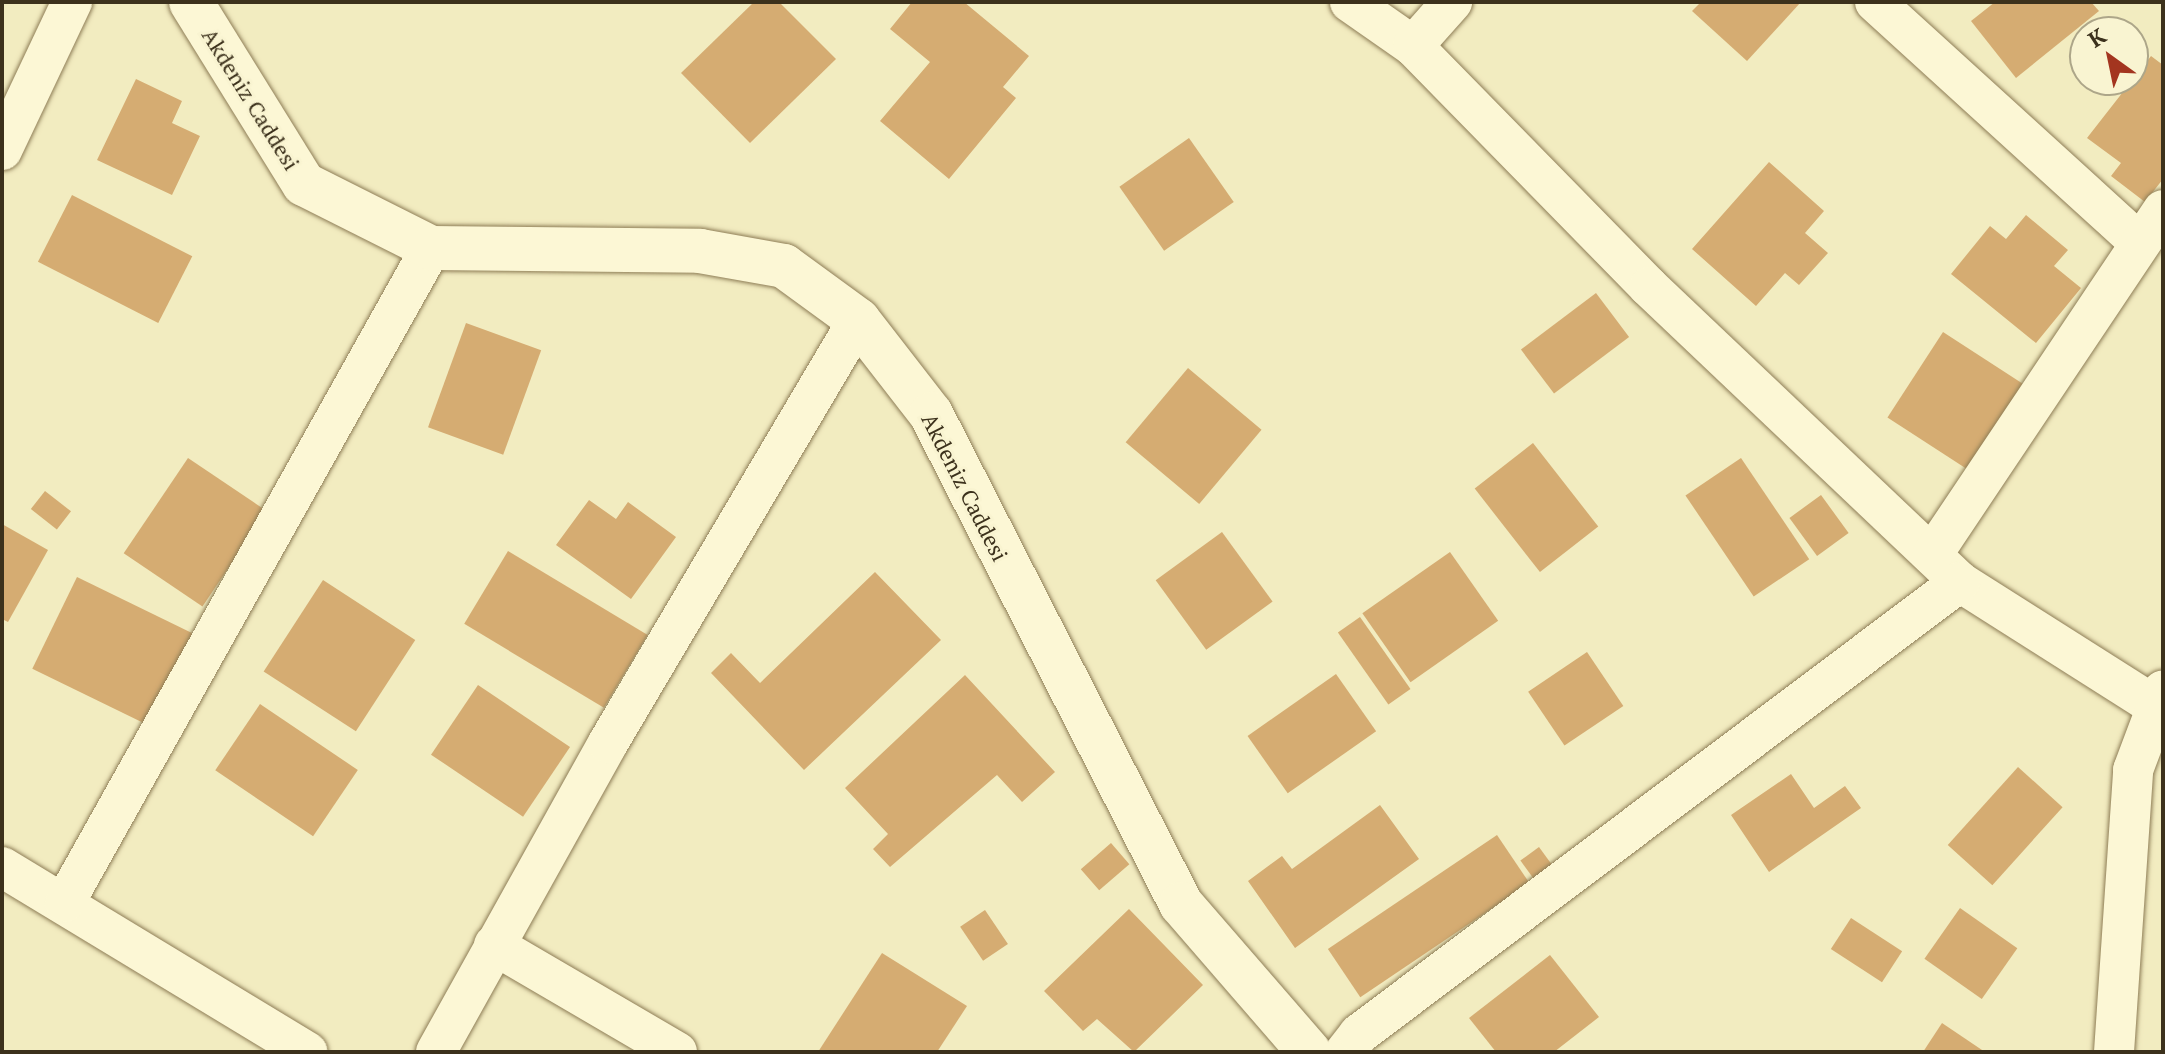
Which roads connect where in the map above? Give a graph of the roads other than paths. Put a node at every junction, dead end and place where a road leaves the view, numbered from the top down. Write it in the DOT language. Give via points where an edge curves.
graph roads {
  1 [pos="72,2"];
  2 [pos="191,2"];
  3 [pos="1350,2"];
  4 [pos="1452,2"];
  5 [pos="1875,2"];
  6 [pos="1413,46"];
  7 [pos="10,112"];
  8 [pos="2,150"];
  9 [pos="2163,210"];
  10 [pos="2140,243"];
  11 [pos="431,248"];
  12 [pos="858,320"];
  13 [pos="1932,555"];
  14 [pos="1960,582"];
  15 [pos="2158,697"];
  16 [pos="2,867"];
  17 [pos="65,902"];
  18 [pos="494,945"];
  19 [pos="307,1052"];
  20 [pos="436,1052"];
  21 [pos="677,1052"];
  22 [pos="1309,1052"];
  23 [pos="1345,1052"];
  24 [pos="2114,1052"];
  1 -- 7 [label="street"];
  2 -- 11 [label="street, Akdeniz Caddesi" via="304,184"];
  3 -- 6 [label="street"];
  4 -- 6 [label="street"];
  5 -- 10 [label="street"];
  6 -- 13 [label="street" via="1649,287"];
  7 -- 8 [label="street"];
  9 -- 10 [label="street"];
  10 -- 13 [label="street"];
  11 -- 12 [label="street, Akdeniz Caddesi" via="700,251 784,266"];
  11 -- 17 [label="street"];
  12 -- 18 [label="street"];
  12 -- 22 [label="street, Akdeniz Caddesi" via="931,414 1181,904"];
  13 -- 14 [label="street"];
  14 -- 15 [label="street"];
  14 -- 23 [label="street" via="1359,1034"];
  15 -- 24 [label="street" via="2133,770 2123,849"];
  16 -- 17 [label="street"];
  17 -- 19 [label="street"];
  18 -- 20 [label="street"];
  18 -- 21 [label="street"];
}
